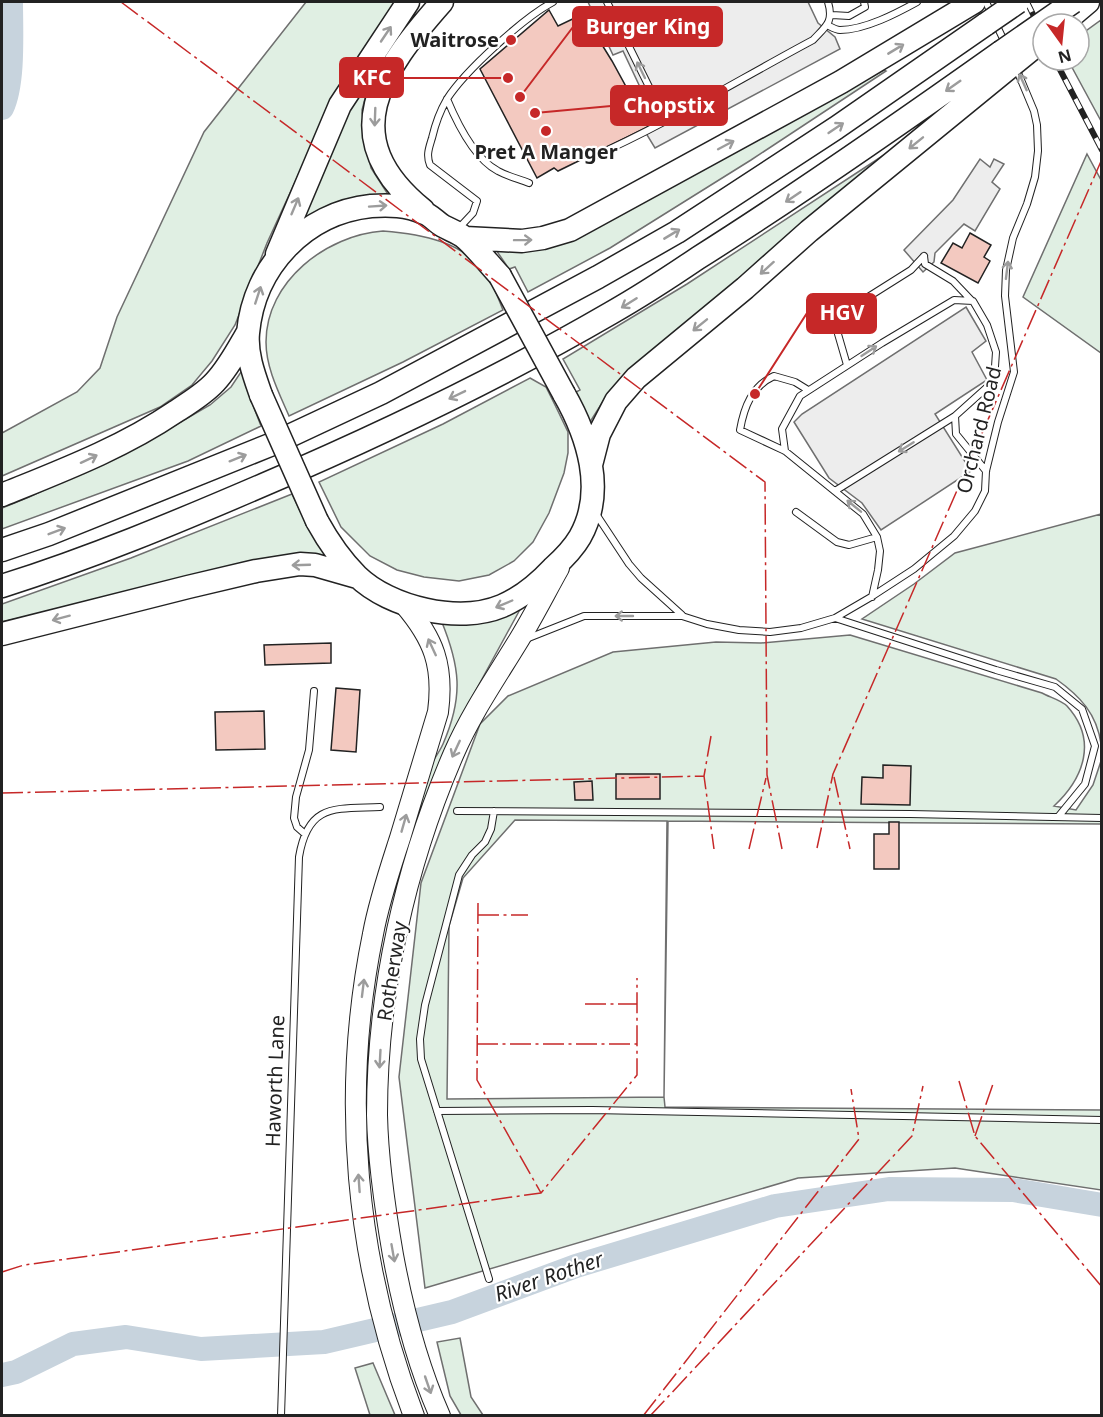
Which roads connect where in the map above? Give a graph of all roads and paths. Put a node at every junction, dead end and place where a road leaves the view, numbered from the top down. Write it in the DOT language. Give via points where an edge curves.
graph roads {
  1 [pos="408,2"];
  2 [pos="553,2"];
  3 [pos="607,2"];
  4 [pos="828,2"];
  5 [pos="864,2"];
  6 [pos="917,2"];
  7 [pos="974,2"];
  8 [pos="1018,2"];
  9 [pos="1082,2"];
  10 [pos="441,5"];
  11 [pos="986,13"];
  12 [pos="832,15"];
  13 [pos="827,25"];
  14 [pos="1031,45"];
  15 [pos="1006,59"];
  16 [pos="447,99"];
  17 [pos="671,120"];
  18 [pos="590,158"];
  19 [pos="529,183"];
  20 [pos="426,213"];
  21 [pos="460,235"];
  22 [pos="274,261"];
  23 [pos="973,301"];
  24 [pos="248,332"];
  25 [pos="847,365"];
  26 [pos="808,390"];
  27 [pos="955,416"];
  28 [pos="785,451"];
  29 [pos="591,465"];
  30 [pos="986,471"];
  31 [pos="835,491"];
  32 [pos="2,495"];
  33 [pos="590,506"];
  34 [pos="796,512"];
  35 [pos="877,537"];
  36 [pos="2,550"];
  37 [pos="566,555"];
  38 [pos="358,577"];
  39 [pos="2,586"];
  40 [pos="871,597"];
  41 [pos="404,604"];
  42 [pos="682,616"];
  43 [pos="835,618"];
  44 [pos="2,634"];
  45 [pos="518,641"];
  46 [pos="314,691"];
  47 [pos="380,807"];
  48 [pos="457,811"];
  49 [pos="494,811"];
  50 [pos="1058,817"];
  51 [pos="1101,818"];
  52 [pos="305,834"];
  53 [pos="437,1111"];
  54 [pos="1101,1120"];
  55 [pos="489,1279"];
  56 [pos="281,1416"];
  57 [pos="414,1416"];
  58 [pos="440,1416"];
  22 -- 1 [label="highway, one-way" via="340,105"];
  2 -- 16 [label="lane" via="480,61"];
  17 -- 3 [label="lane, one-way" via="660,109"];
  4 -- 12 [label="lane"];
  5 -- 12 [label="lane" via="865,7 849,16"];
  6 -- 13 [label="lane" via="893,15 855,27 838,30"];
  21 -- 7 [label="highway, one-way" via="532,240 570,230 841,82"];
  8 -- 11 [label="highway, bridge"];
  9 -- 15 [label="highway, bridge"];
  10 -- 20 [label="highway, one-way" via="397,56 376,103 374,120 377,148 387,173"];
  30 -- 11 [label="lane, Orchard Road, one-way" via="1014,372 1005,297 1006,270 1035,177 1038,151 1034,111"];
  36 -- 11 [label="highway, one-way" via="270,445 381,393 598,277 677,232 836,128"];
  12 -- 13 [label="lane"];
  13 -- 17 [label="lane" via="813,40"];
  14 -- 15 [label="highway, bridge"];
  15 -- 29 [label="highway, one-way" via="745,288 636,378 616,401 599,434"];
  15 -- 39 [label="highway, one-way" via="613,313 490,379 363,442 184,519"];
  16 -- 19 [label="lane" via="474,149 497,171"];
  16 -- 21 [label="lane" via="427,156 430,165 477,201"];
  17 -- 18 [label="lane"];
  20 -- 21 [label="highway"];
  22 -- 20 [label="highway, one-way" via="311,226 350,208 399,205"];
  21 -- 29 [label="highway, bridge" via="500,276 576,416"];
  24 -- 22 [label="highway, one-way" via="261,285"];
  25 -- 23 [label="lane, one-way" via="954,300"];
  23 -- 25 [label="lane" via="925,264 924,256 911,270 838,316 838,334"];
  23 -- 27 [label="lane" via="996,352 994,381"];
  32 -- 24 [label="highway, one-way" via="126,441 176,412 214,383"];
  24 -- 38 [label="highway, bridge" via="253,372 261,395 317,521 333,550"];
  25 -- 26 [label="lane"];
  26 -- 28 [label="lane" via="800,396 782,429"];
  26 -- 28 [label="lane" via="774,376 765,380 744,406 740,430"];
  27 -- 30 [label="lane" via="956,434"];
  27 -- 31 [label="lane, one-way"];
  28 -- 31 [label="lane"];
  29 -- 33 [label="highway"];
  30 -- 40 [label="lane, Orchard Road" via="985,491 975,511 954,536"];
  35 -- 31 [label="lane, one-way" via="863,514"];
  33 -- 37 [label="highway" via="580,536"];
  33 -- 42 [label="lane, Orchard Road" via="635,571"];
  34 -- 35 [label="lane" via="837,542 849,545"];
  35 -- 40 [label="lane" via="880,551"];
  37 -- 41 [label="highway, one-way" via="529,592 501,607 458,614"];
  37 -- 45 [label="main road, Rotherway"];
  38 -- 41 [label="highway"];
  38 -- 44 [label="highway, one-way" via="300,564 244,574"];
  40 -- 43 [label="lane, Orchard Road"];
  57 -- 41 [label="main road, Rotherway, one-way" via="378,1303 359,1187 355,1108 357,1042 373,931 440,696 440,670 435,653 420,623"];
  42 -- 43 [label="lane, Orchard Road" via="739,630 770,632"];
  42 -- 45 [label="lane, Orchard Road, one-way" via="584,616"];
  43 -- 50 [label="lane" via="1055,687 1082,709 1095,746 1085,784"];
  45 -- 58 [label="main road, Rotherway, one-way" via="455,751 431,808 392,953 381,1040 377,1115 384,1204 401,1298"];
  46 -- 52 [label="lane" via="309,750 294,818"];
  47 -- 52 [label="lane" via="322,813"];
  48 -- 49 [label="lane"];
  49 -- 50 [label="lane"];
  49 -- 53 [label="lane" via="485,842 459,875 425,1005 421,1059"];
  50 -- 51 [label="lane"];
  52 -- 56 [label="lane, Haworth Lane" via="299,857"];
  53 -- 54 [label="lane" via="592,1110"];
  53 -- 55 [label="lane"];
}
